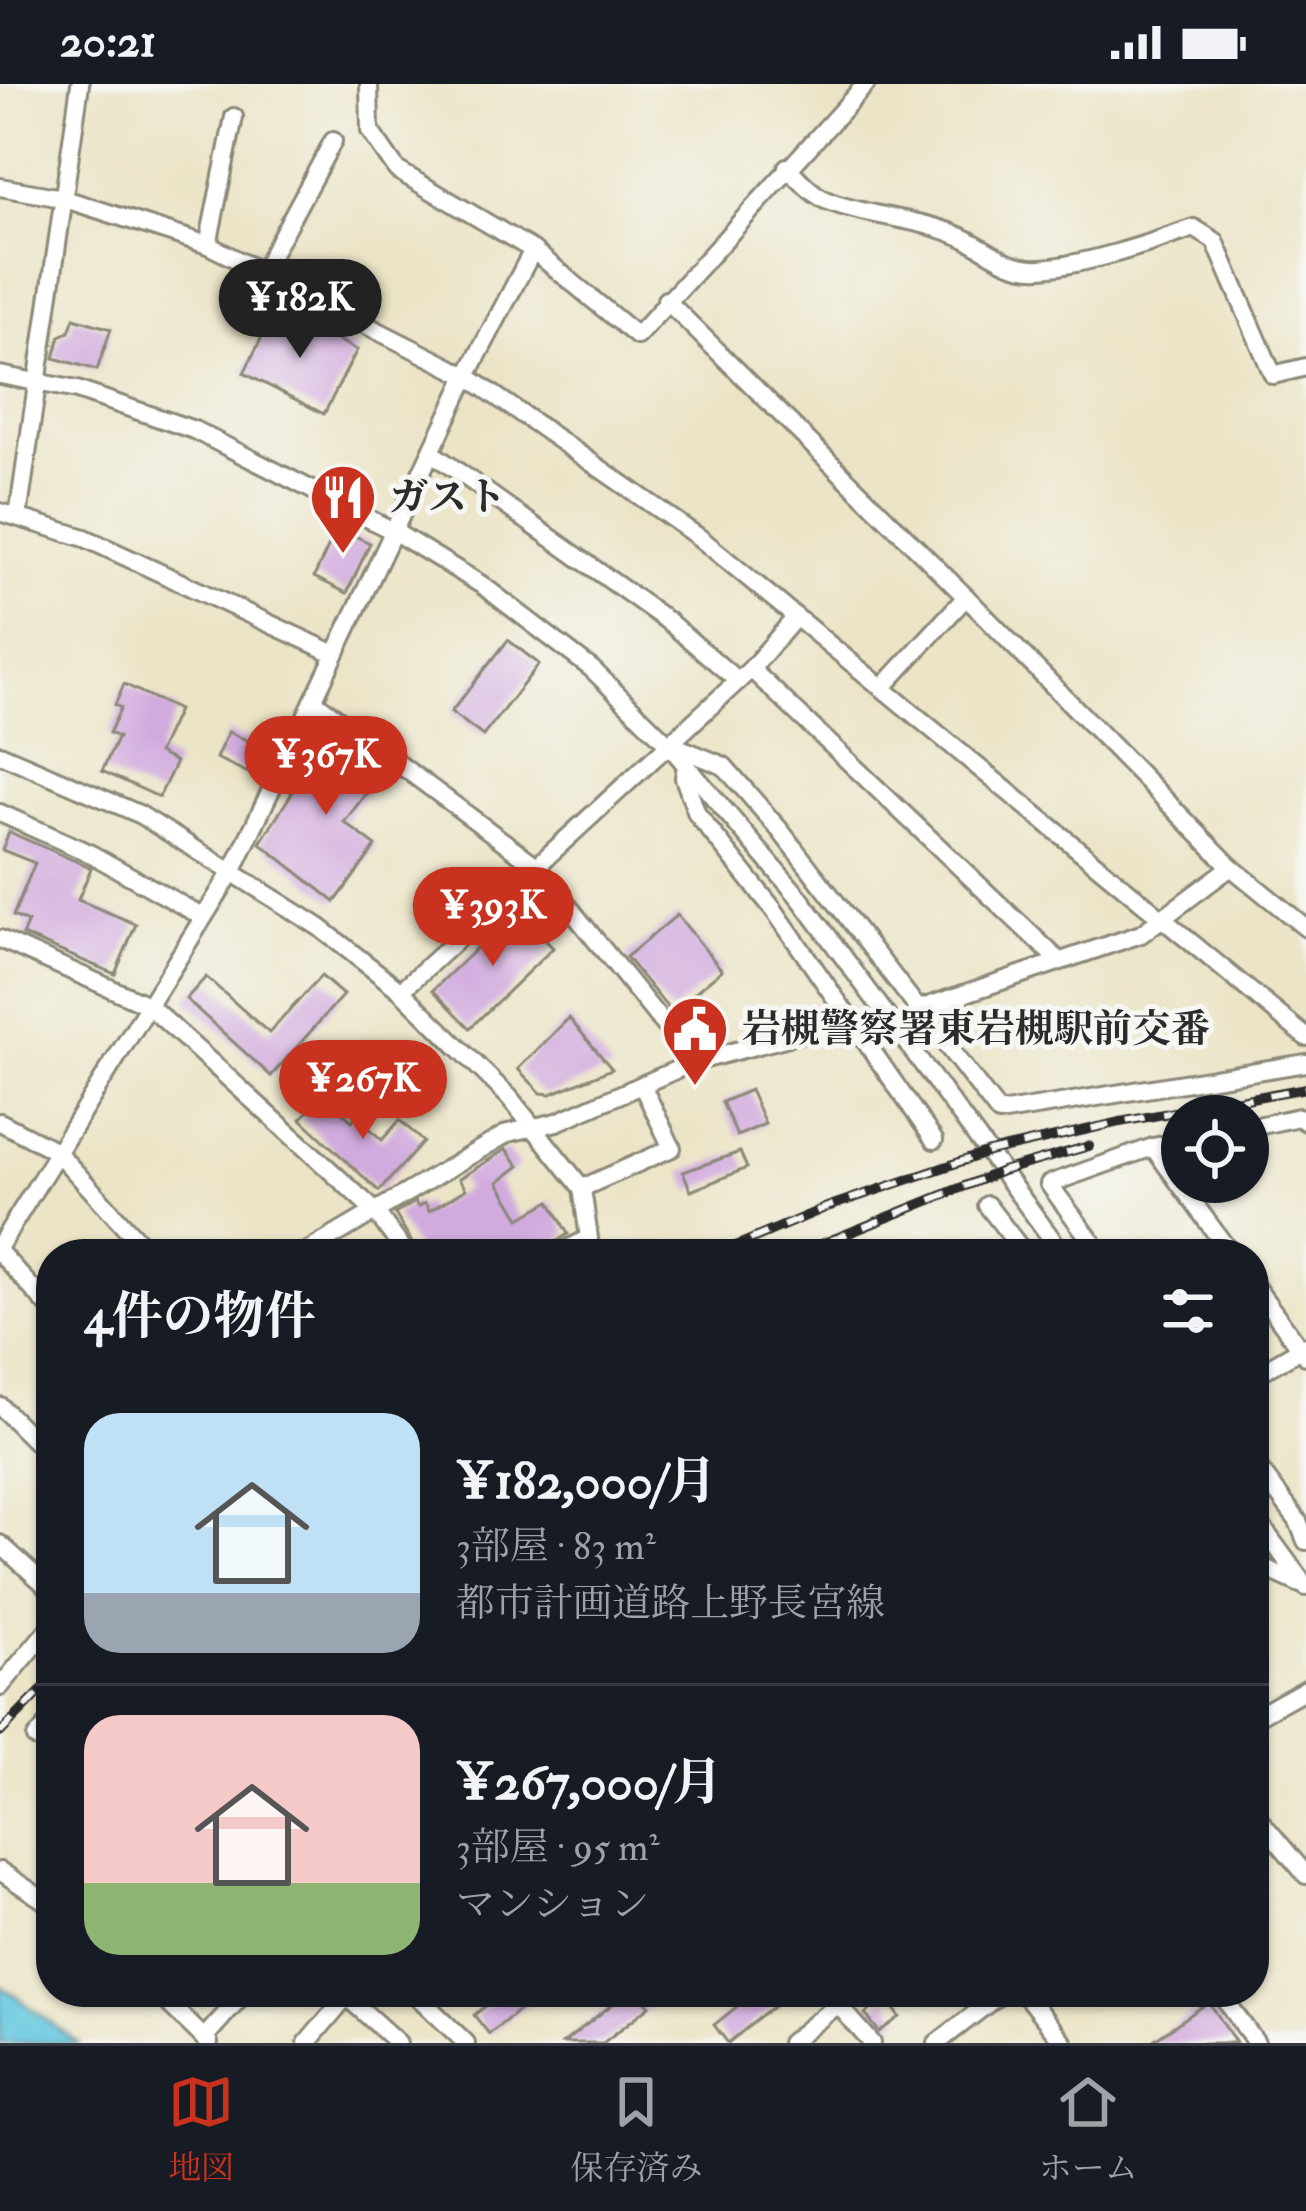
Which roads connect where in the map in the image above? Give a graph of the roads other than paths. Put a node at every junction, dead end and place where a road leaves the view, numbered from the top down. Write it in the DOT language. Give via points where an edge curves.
graph roads {
  1 [pos="80,84"];
  2 [pos="369,84"];
  3 [pos="866,84"];
  4 [pos="234,117"];
  5 [pos="333,141"];
  6 [pos="787,167"];
  7 [pos="0,187"];
  8 [pos="62,198"];
  9 [pos="208,245"];
  10 [pos="533,250"];
  11 [pos="262,272"];
  12 [pos="666,300"];
  13 [pos="1306,368"];
  14 [pos="0,375"];
  15 [pos="467,376"];
  16 [pos="39,383"];
  17 [pos="432,453"];
  18 [pos="9,514"];
  19 [pos="394,532"];
  20 [pos="966,597"];
  21 [pos="795,617"];
  22 [pos="335,654"];
  23 [pos="744,675"];
  24 [pos="882,688"];
  25 [pos="314,701"];
  26 [pos="668,744"];
  27 [pos="0,754"];
  28 [pos="686,765"];
  29 [pos="0,813"];
  30 [pos="535,865"];
  31 [pos="1231,867"];
  32 [pos="233,870"];
  33 [pos="203,917"];
  34 [pos="1164,920"];
  35 [pos="1306,928"];
  36 [pos="0,938"];
  37 [pos="1058,960"];
  38 [pos="401,992"];
  39 [pos="148,1005"];
  40 [pos="916,1010"];
  41 [pos="853,1020"];
  42 [pos="1306,1037"];
  43 [pos="694,1061"];
  44 [pos="1306,1063"];
  45 [pos="642,1085"];
  46 [pos="0,1122"];
  47 [pos="1306,1122"];
  48 [pos="1269,1123"];
  49 [pos="533,1127"];
  50 [pos="934,1140"];
  51 [pos="1161,1145"];
  52 [pos="1153,1147"];
  53 [pos="56,1151"];
  54 [pos="582,1188"];
  55 [pos="987,1205"];
  56 [pos="376,1212"];
  57 [pos="136,1239"];
  58 [pos="329,1239"];
  59 [pos="395,1239"];
  60 [pos="588,1239"];
  61 [pos="1013,1239"];
  62 [pos="1052,1239"];
  63 [pos="1090,1239"];
  64 [pos="1221,1239"];
  65 [pos="0,1249"];
  66 [pos="36,1291"];
  67 [pos="1269,1304"];
  68 [pos="1304,1350"];
  69 [pos="1269,1368"];
  70 [pos="0,1406"];
  71 [pos="36,1442"];
  72 [pos="1269,1482"];
  73 [pos="1269,1536"];
  74 [pos="1306,1540"];
  75 [pos="0,1544"];
  76 [pos="1269,1570"];
  77 [pos="36,1576"];
  78 [pos="1306,1585"];
  79 [pos="36,1643"];
  80 [pos="1,1684"];
  81 [pos="1306,1689"];
  82 [pos="1269,1710"];
  83 [pos="1269,1831"];
  84 [pos="0,1871"];
  85 [pos="1306,1875"];
  86 [pos="36,1896"];
  87 [pos="172,2007"];
  88 [pos="233,2007"];
  89 [pos="337,2007"];
  90 [pos="361,2007"];
  91 [pos="429,2007"];
  92 [pos="824,2007"];
  93 [pos="840,2007"];
  94 [pos="984,2007"];
  95 [pos="1034,2007"];
  96 [pos="1231,2007"];
  97 [pos="206,2040"];
  98 [pos="1061,2042"];
  99 [pos="308,2043"];
  100 [pos="398,2043"];
  101 [pos="466,2043"];
  102 [pos="790,2043"];
  103 [pos="872,2043"];
  104 [pos="937,2043"];
  105 [pos="1256,2043"];
  1 -- 8 [label="street"];
  2 -- 10 [label="street" via="370,131 397,170"];
  3 -- 6 [label="street"];
  4 -- 9 [label="street"];
  5 -- 11 [label="street"];
  6 -- 12 [label="street"];
  6 -- 13 [label="street" via="829,201 928,223 1009,265 1040,268 1194,228 1216,241 1274,375"];
  7 -- 8 [label="street"];
  8 -- 9 [label="street"];
  8 -- 16 [label="street"];
  9 -- 11 [label="street"];
  10 -- 12 [label="street" via="637,335"];
  10 -- 15 [label="street"];
  11 -- 15 [label="street"];
  12 -- 20 [label="street"];
  14 -- 16 [label="street"];
  15 -- 17 [label="street"];
  15 -- 21 [label="street" via="700,538"];
  16 -- 18 [label="street"];
  16 -- 19 [label="street" via="194,430"];
  17 -- 19 [label="street"];
  17 -- 23 [label="street"];
  18 -- 22 [label="street" via="86,538"];
  19 -- 22 [label="street"];
  19 -- 26 [label="street" via="482,585 592,669"];
  20 -- 24 [label="street"];
  20 -- 31 [label="street"];
  21 -- 23 [label="street"];
  21 -- 24 [label="street"];
  22 -- 25 [label="street"];
  23 -- 26 [label="street"];
  23 -- 37 [label="street"];
  24 -- 34 [label="street"];
  25 -- 30 [label="street"];
  25 -- 32 [label="street"];
  26 -- 28 [label="street"];
  26 -- 30 [label="street"];
  26 -- 40 [label="street" via="724,766"];
  27 -- 32 [label="street" via="139,814"];
  28 -- 41 [label="street" via="697,814"];
  28 -- 62 [label="street" via="799,897"];
  29 -- 33 [label="street"];
  30 -- 38 [label="street"];
  30 -- 43 [label="street"];
  31 -- 34 [label="street"];
  31 -- 35 [label="street"];
  32 -- 33 [label="street"];
  32 -- 38 [label="street"];
  33 -- 39 [label="street"];
  34 -- 37 [label="street"];
  34 -- 42 [label="street"];
  36 -- 39 [label="street"];
  37 -- 40 [label="street"];
  38 -- 49 [label="street"];
  39 -- 53 [label="street"];
  39 -- 56 [label="street"];
  40 -- 44 [label="street" via="999,1113"];
  41 -- 43 [label="street"];
  41 -- 50 [label="street"];
  43 -- 45 [label="street"];
  45 -- 49 [label="street"];
  45 -- 54 [label="street" via="672,1148"];
  46 -- 53 [label="street"];
  47 -- 48 [label="street"];
  49 -- 54 [label="street"];
  49 -- 56 [label="street" via="508,1133"];
  51 -- 52 [label="street"];
  52 -- 63 [label="street" via="1049,1184"];
  52 -- 64 [label="street"];
  53 -- 57 [label="street"];
  53 -- 65 [label="street"];
  54 -- 60 [label="street"];
  55 -- 61 [label="street"];
  56 -- 58 [label="street"];
  56 -- 59 [label="street"];
  65 -- 66 [label="street"];
  67 -- 68 [label="street"];
  68 -- 69 [label="street"];
  70 -- 71 [label="street"];
  72 -- 74 [label="street"];
  73 -- 78 [label="street"];
  75 -- 77 [label="street"];
  76 -- 78 [label="street"];
  79 -- 80 [label="street"];
  81 -- 82 [label="street"];
  83 -- 85 [label="street"];
  84 -- 86 [label="street"];
  87 -- 97 [label="street"];
  88 -- 97 [label="street"];
  89 -- 99 [label="street"];
  90 -- 100 [label="street"];
  91 -- 101 [label="street"];
  92 -- 102 [label="street"];
  93 -- 103 [label="street"];
  94 -- 104 [label="street"];
  95 -- 98 [label="street"];
  96 -- 105 [label="street"];
}
